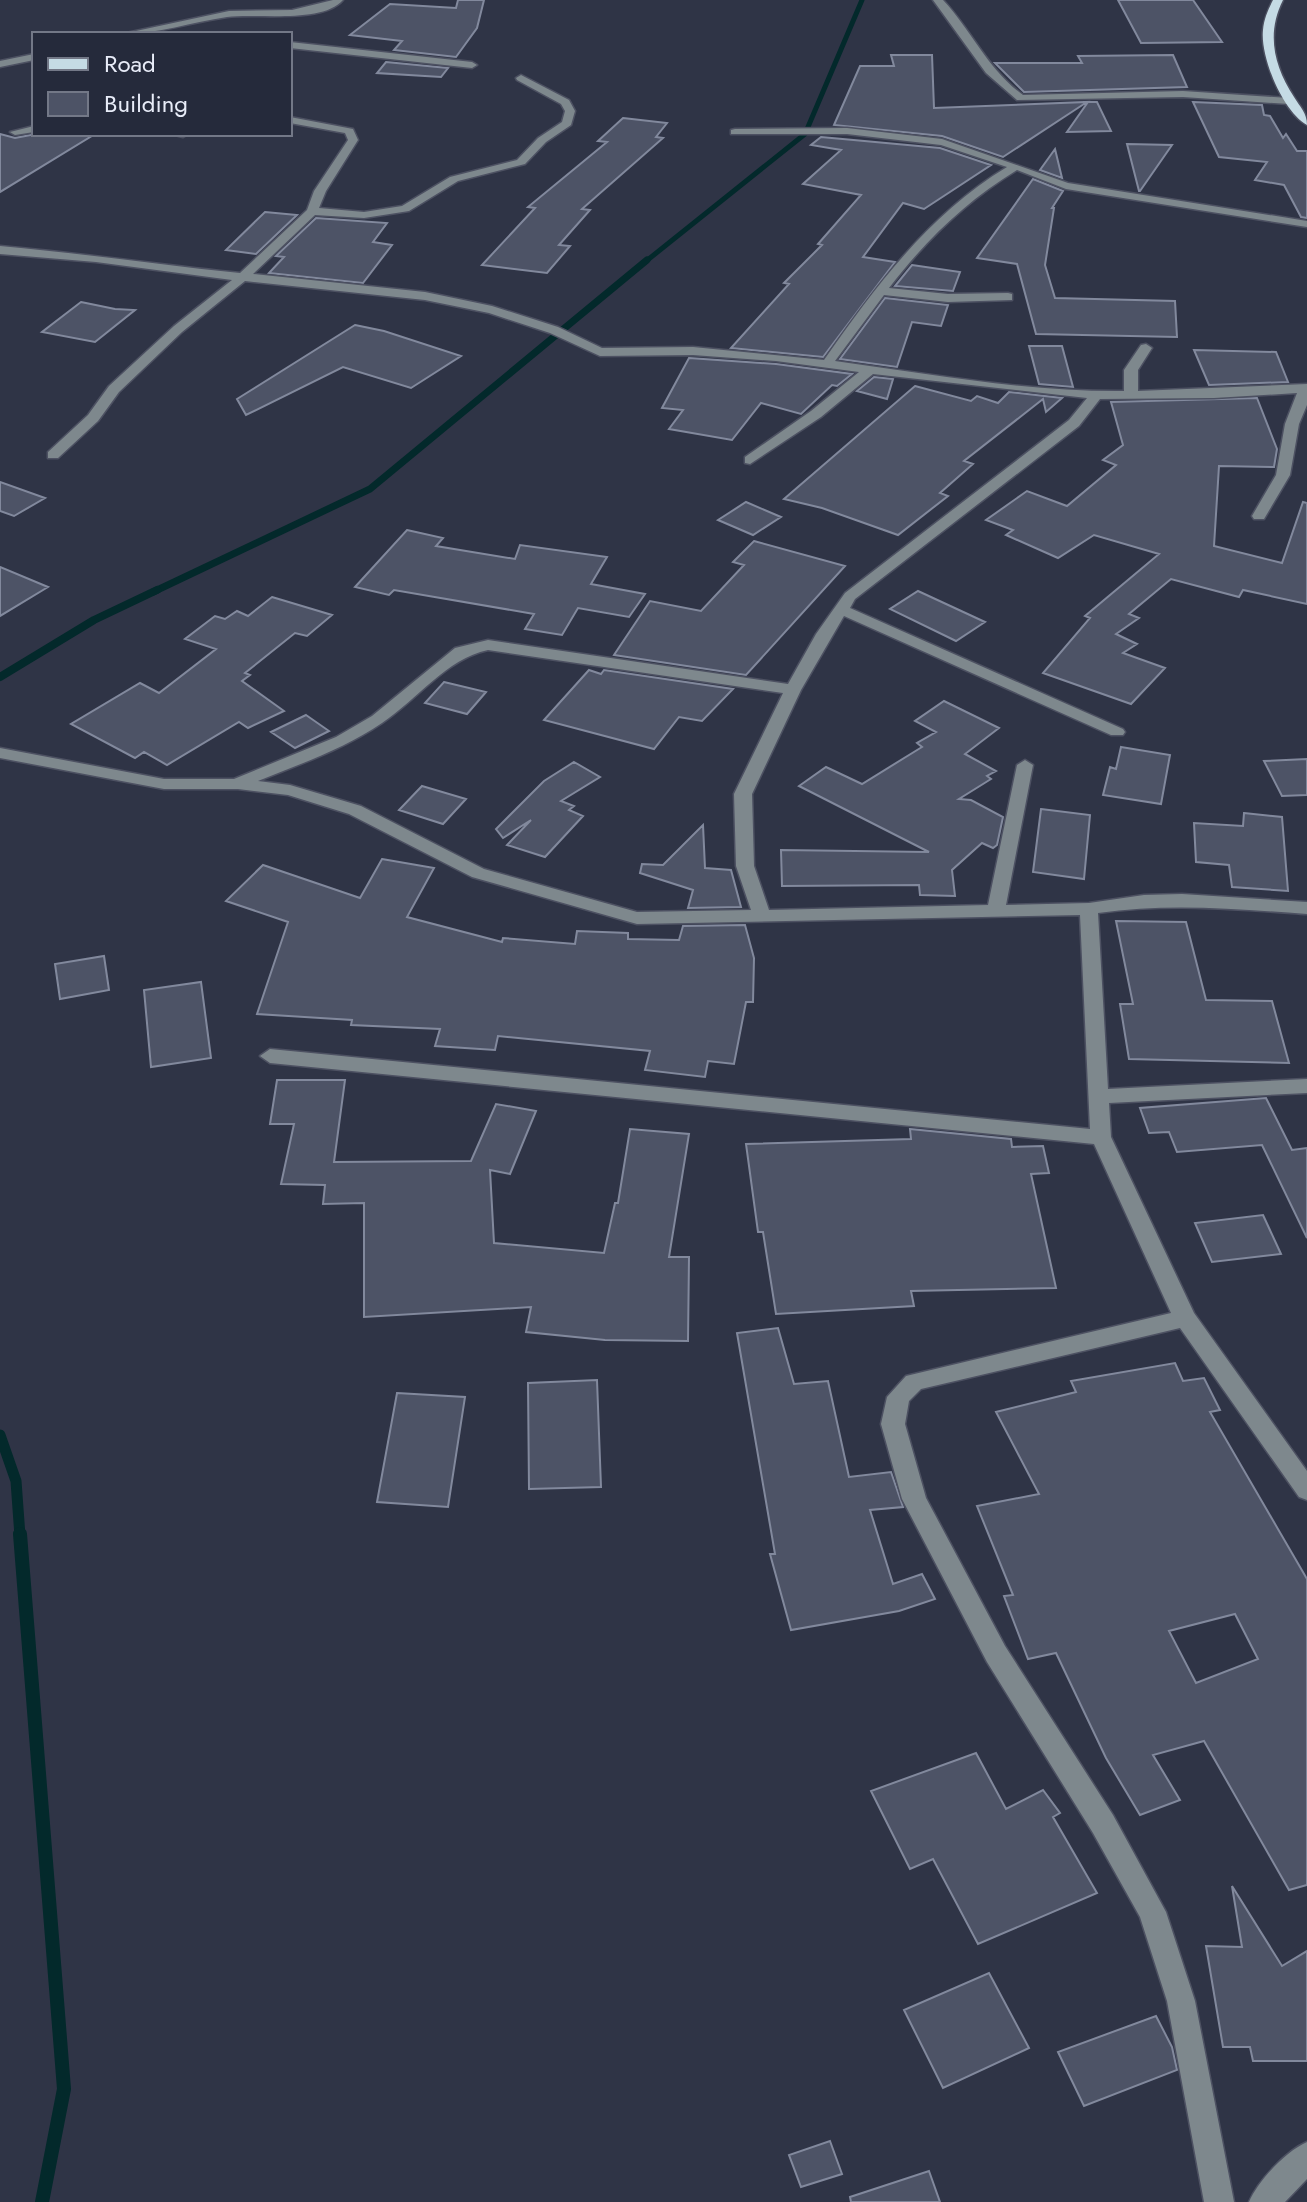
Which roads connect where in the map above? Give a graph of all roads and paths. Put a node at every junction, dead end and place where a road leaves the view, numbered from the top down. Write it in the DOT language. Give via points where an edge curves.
graph roads {
  1 [pos="338,0"];
  2 [pos="938,0"];
  3 [pos="1278,0"];
  4 [pos="137,32"];
  5 [pos="292,45"];
  6 [pos="32,57"];
  7 [pos="0,64"];
  8 [pos="472,65"];
  9 [pos="521,78"];
  10 [pos="1289,101"];
  11 [pos="292,120"];
  12 [pos="1307,122"];
  13 [pos="32,129"];
  14 [pos="15,132"];
  15 [pos="735,132"];
  16 [pos="1016,166"];
  17 [pos="312,211"];
  18 [pos="1307,224"];
  19 [pos="0,250"];
  20 [pos="244,276"];
  21 [pos="880,291"];
  22 [pos="1008,297"];
  23 [pos="1146,348"];
  24 [pos="829,361"];
  25 [pos="872,368"];
  26 [pos="1305,388"];
  27 [pos="1131,393"];
  28 [pos="1096,395"];
  29 [pos="53,455"];
  30 [pos="750,460"];
  31 [pos="1259,516"];
  32 [pos="840,609"];
  33 [pos="793,690"];
  34 [pos="1117,732"];
  35 [pos="0,753"];
  36 [pos="1025,765"];
  37 [pos="238,784"];
  38 [pos="1307,908"];
  39 [pos="1089,909"];
  40 [pos="996,911"];
  41 [pos="762,917"];
  42 [pos="270,1056"];
  43 [pos="1307,1086"];
  44 [pos="1099,1097"];
  45 [pos="1101,1137"];
  46 [pos="1185,1318"];
  47 [pos="1307,1490"];
  48 [pos="1307,2157"];
  49 [pos="1219,2202"];
  50 [pos="1264,2202"];
  1 -- 4 [label="street" via="292,13 229,14"];
  2 -- 10 [label="street" via="984,66 1021,98 1183,94"];
  3 -- 10 [label="main road" via="1269,21 1268,43"];
  5 -- 8 [label="street"];
  6 -- 7 [label="street"];
  9 -- 17 [label="street" via="565,102 570,111 567,123 521,162 454,179 395,212"];
  10 -- 12 [label="main road"];
  11 -- 17 [label="street" via="349,131 353,140"];
  13 -- 14 [label="street"];
  15 -- 16 [label="street" via="847,131 942,142"];
  16 -- 18 [label="street" via="1066,186"];
  16 -- 21 [label="street" via="986,181 946,213"];
  17 -- 20 [label="street"];
  19 -- 20 [label="street"];
  20 -- 24 [label="street" via="462,303 533,322 600,352 693,351"];
  20 -- 29 [label="street" via="167,339"];
  21 -- 22 [label="street"];
  21 -- 24 [label="street"];
  23 -- 27 [label="street" via="1131,370"];
  24 -- 25 [label="street"];
  25 -- 28 [label="street"];
  25 -- 30 [label="street"];
  26 -- 27 [label="street"];
  26 -- 31 [label="street" via="1283,475"];
  27 -- 28 [label="street"];
  28 -- 32 [label="street" via="1074,423"];
  32 -- 33 [label="street"];
  32 -- 34 [label="street"];
  33 -- 37 [label="street" via="476,647 461,651 378,719 342,741"];
  33 -- 41 [label="street" via="743,794 745,866"];
  35 -- 37 [label="street" via="164,784"];
  36 -- 40 [label="street"];
  37 -- 41 [label="street" via="290,790 355,810 478,873 637,918"];
  38 -- 39 [label="street" via="1182,900"];
  39 -- 40 [label="street"];
  39 -- 44 [label="street"];
  40 -- 41 [label="street"];
  42 -- 45 [label="street"];
  43 -- 44 [label="street"];
  44 -- 45 [label="street"];
  45 -- 46 [label="street"];
  46 -- 47 [label="street"];
  46 -- 49 [label="street" via="914,1382 898,1397 893,1424 914,1499 951,1570 1152,1912 1181,2001"];
  48 -- 50 [label="street"];
}
